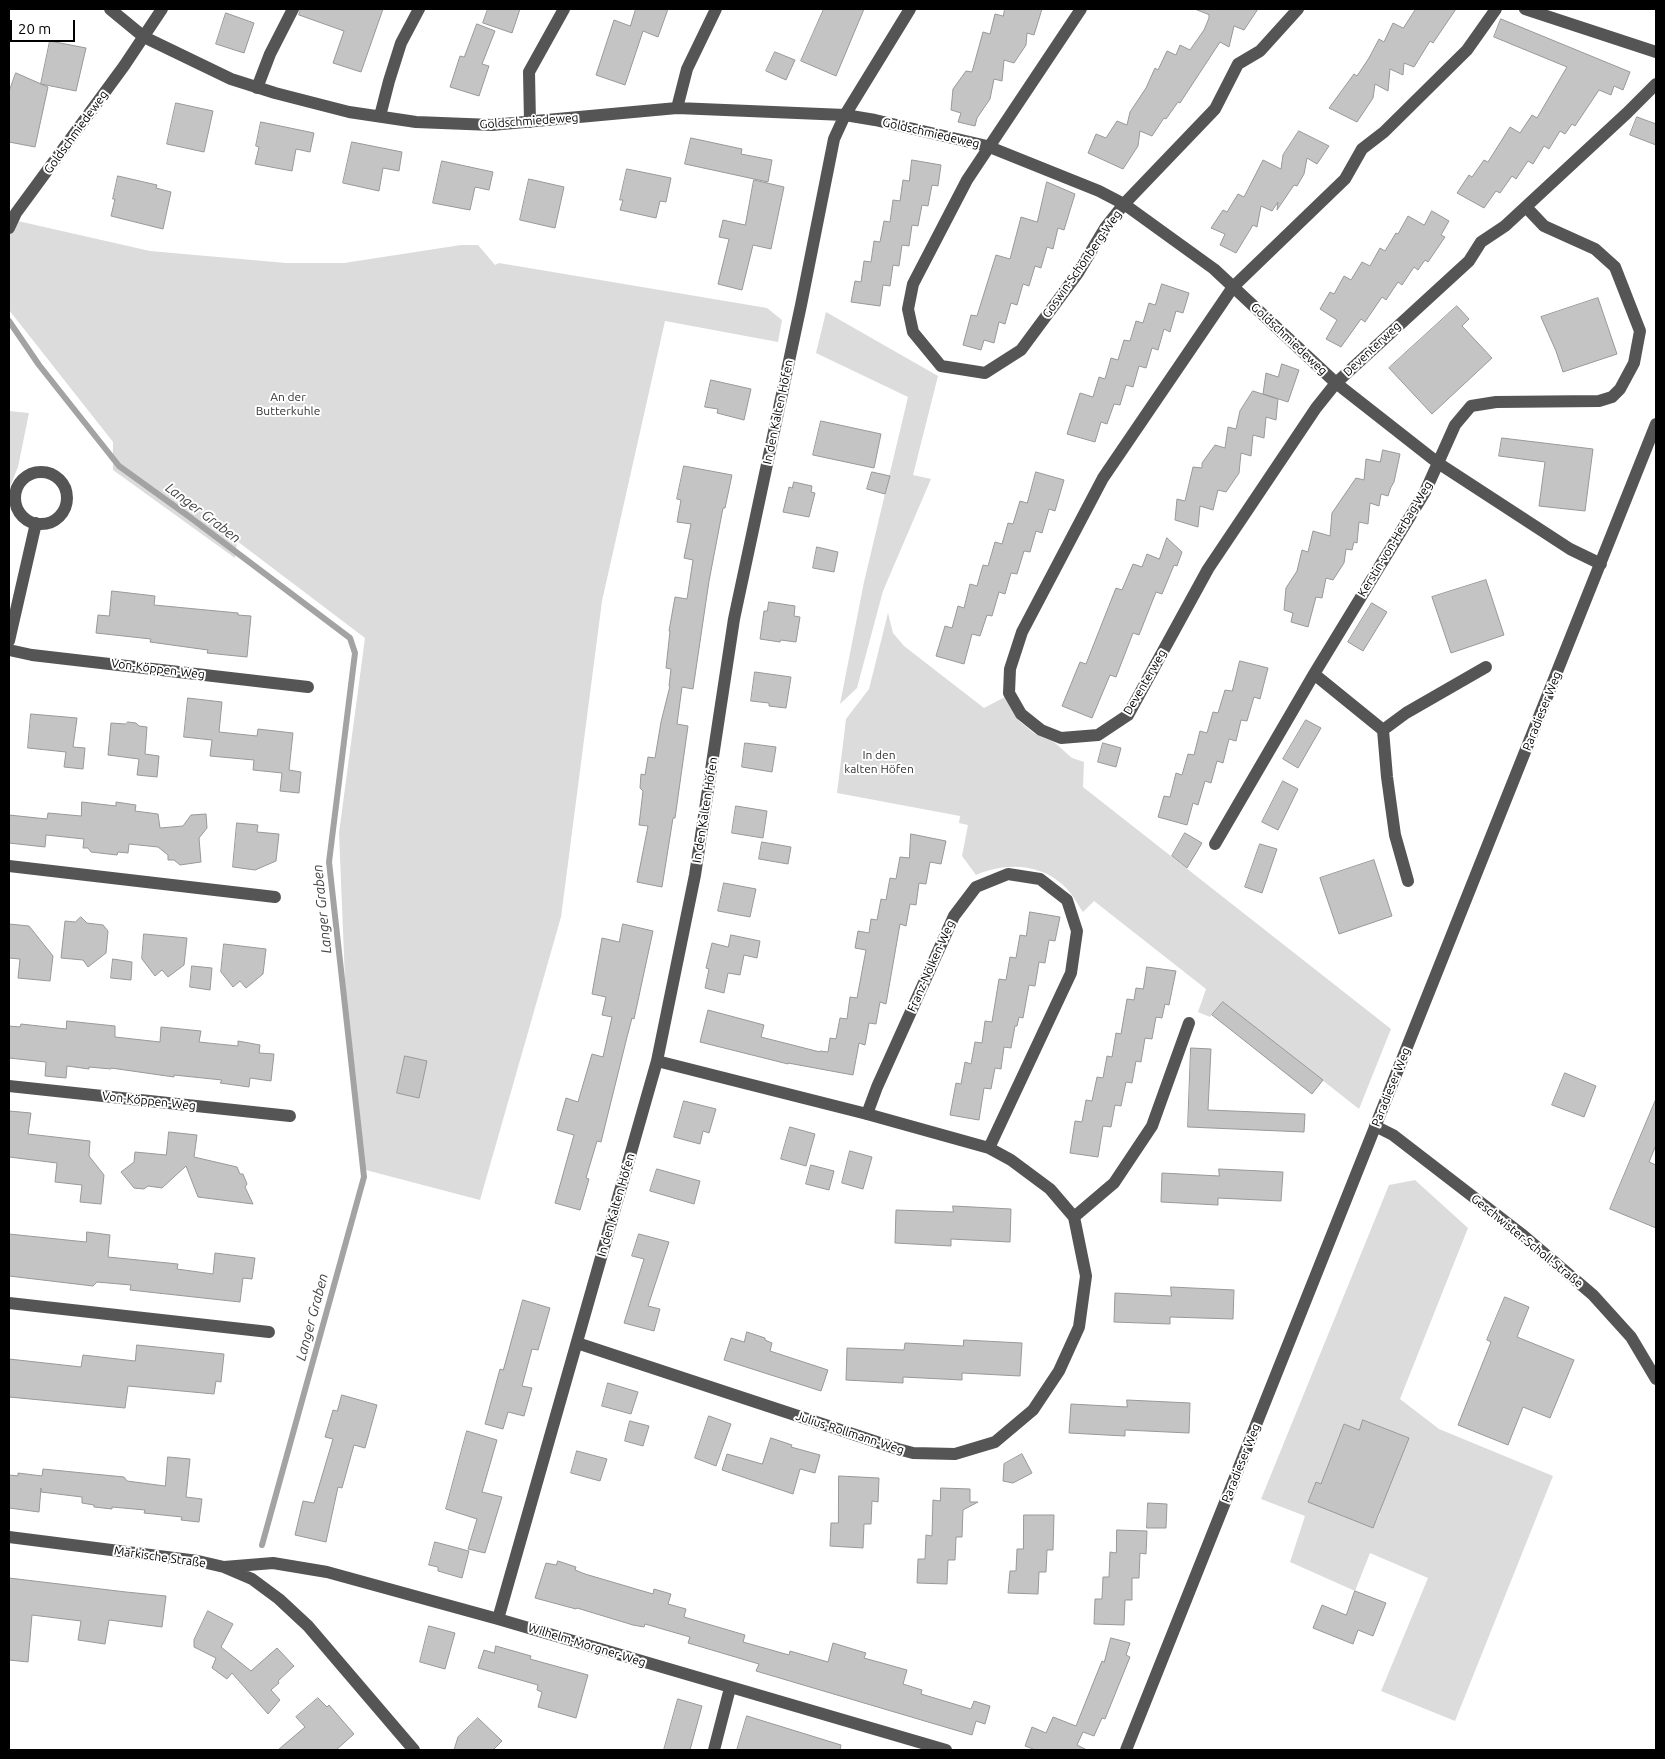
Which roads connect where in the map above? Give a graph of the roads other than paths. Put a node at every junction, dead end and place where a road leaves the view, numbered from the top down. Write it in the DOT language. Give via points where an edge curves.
graph roads {
  1 [pos="110,9"];
  2 [pos="162,9"];
  3 [pos="292,9"];
  4 [pos="419,9"];
  5 [pos="564,9"];
  6 [pos="716,9"];
  7 [pos="910,9"];
  8 [pos="1081,9"];
  9 [pos="1298,9"];
  10 [pos="1496,9"];
  11 [pos="1525,9"];
  12 [pos="144,37"];
  13 [pos="1656,52"];
  14 [pos="1656,84"];
  15 [pos="257,88"];
  16 [pos="677,108"];
  17 [pos="845,114"];
  18 [pos="380,116"];
  19 [pos="530,122"];
  20 [pos="987,146"];
  21 [pos="1124,204"];
  22 [pos="1526,207"];
  23 [pos="9,228"];
  24 [pos="1234,287"];
  25 [pos="1336,382"];
  26 [pos="1656,424"];
  27 [pos="1438,463"];
  28 [pos="36,523"];
  29 [pos="1601,564"];
  30 [pos="9,641"];
  31 [pos="9,650"];
  32 [pos="1486,667"];
  33 [pos="1314,674"];
  34 [pos="308,687"];
  35 [pos="1383,730"];
  36 [pos="1215,844"];
  37 [pos="9,866"];
  38 [pos="1408,881"];
  39 [pos="275,897"];
  40 [pos="1189,1023"];
  41 [pos="657,1061"];
  42 [pos="9,1086"];
  43 [pos="867,1114"];
  44 [pos="290,1116"];
  45 [pos="1375,1126"];
  46 [pos="988,1148"];
  47 [pos="1074,1217"];
  48 [pos="9,1302"];
  49 [pos="269,1332"];
  50 [pos="577,1343"];
  51 [pos="1656,1379"];
  52 [pos="9,1537"];
  53 [pos="224,1567"];
  54 [pos="498,1618"];
  55 [pos="730,1688"];
  56 [pos="414,1750"];
  57 [pos="714,1750"];
  58 [pos="946,1750"];
  59 [pos="1126,1750"];
  1 -- 12 [label="street, Goldschmiedeweg"];
  2 -- 12 [label="street"];
  3 -- 15 [label="street"];
  4 -- 18 [label="street" via="401,43"];
  5 -- 19 [label="street" via="529,72"];
  6 -- 16 [label="street" via="687,69"];
  7 -- 17 [label="street, In den Kalten Höfen"];
  8 -- 20 [label="street, Goswin-Schönberg-Weg"];
  9 -- 21 [label="street, Goswin-Schönberg-Weg" via="1260,50 1238,64 1215,109"];
  10 -- 24 [label="street, Deventerweg" via="1467,50 1384,132 1362,149 1345,178"];
  11 -- 13 [label="street"];
  12 -- 15 [label="street, Goldschmiedeweg"];
  12 -- 23 [label="street, Goldschmiedeweg" via="16,213"];
  14 -- 22 [label="street, Deventerweg"];
  15 -- 18 [label="street, Goldschmiedeweg" via="348,112"];
  16 -- 17 [label="street, Goldschmiedeweg"];
  16 -- 19 [label="street, Goldschmiedeweg"];
  17 -- 20 [label="street, Goldschmiedeweg"];
  17 -- 41 [label="street, In den Kalten Höfen" via="834,139 734,619 695,876"];
  18 -- 19 [label="street, Goldschmiedeweg" via="416,122 492,125"];
  20 -- 21 [label="street, Goldschmiedeweg"];
  20 -- 21 [label="street, Goswin-Schönberg-Weg" via="913,284 908,309 913,332 942,366 986,373 1021,350"];
  21 -- 24 [label="street, Goldschmiedeweg"];
  22 -- 25 [label="street, Deventerweg" via="1481,242 1468,261"];
  22 -- 27 [label="street, Kerstin-von-Herbag-Weg" via="1544,226 1595,250 1615,267 1640,331 1634,362 1620,389 1612,397 1599,401 1496,402 1471,406 1454,425"];
  24 -- 25 [label="street, Goldschmiedeweg"];
  24 -- 25 [label="street, Deventerweg" via="1102,478 1022,632 1010,669 1008,693 1021,714 1041,730 1061,738 1098,735 1128,715 1208,569"];
  25 -- 27 [label="street, Goldschmiedeweg"];
  26 -- 29 [label="street, Paradieser Weg"];
  27 -- 29 [label="street, Goldschmiedeweg" via="1570,549"];
  27 -- 33 [label="street, Kerstin-von-Herbag-Weg" via="1425,492"];
  28 -- 28 [label="street" via="45,524 60,516 67,500 64,485 46,472 28,475 16,495 18,510"];
  28 -- 30 [label="street"];
  29 -- 45 [label="street, Paradieser Weg"];
  31 -- 34 [label="street, Von-Köppen-Weg"];
  32 -- 35 [label="street" via="1406,713"];
  33 -- 35 [label="street"];
  33 -- 36 [label="street, Kerstin-von-Herbag-Weg"];
  35 -- 38 [label="street" via="1395,835"];
  37 -- 39 [label="street"];
  40 -- 47 [label="street" via="1152,1126 1114,1183"];
  41 -- 43 [label="street, Julius-Rollmann-Weg"];
  41 -- 50 [label="street, In den Kalten Höfen"];
  42 -- 44 [label="street, Von-Köppen-Weg"];
  43 -- 46 [label="street, Julius-Rollmann-Weg"];
  43 -- 46 [label="street, Franz-Nölken-Weg" via="954,916 970,894 976,887 1008,874 1040,880 1067,900 1077,931 1071,973"];
  45 -- 51 [label="street, Geschwister-Scholl-Straße" via="1393,1135 1524,1236 1593,1295 1631,1338"];
  45 -- 59 [label="street, Paradieser Weg"];
  46 -- 47 [label="street, Julius-Rollmann-Weg" via="1012,1160 1050,1189"];
  47 -- 50 [label="street, Julius-Rollmann-Weg" via="1086,1276 1079,1327 1059,1371 1033,1410 995,1442 955,1454 913,1453 898,1449"];
  48 -- 49 [label="street"];
  50 -- 54 [label="street, In den Kalten Höfen"];
  52 -- 53 [label="street, Märkische Straße"];
  53 -- 54 [label="street, Wilhelm-Morgner-Weg" via="273,1563 328,1572"];
  53 -- 56 [label="street, Märkische Straße" via="252,1579 308,1626"];
  54 -- 55 [label="street, Wilhelm-Morgner-Weg"];
  55 -- 57 [label="street"];
  55 -- 58 [label="street, Wilhelm-Morgner-Weg"];
}
